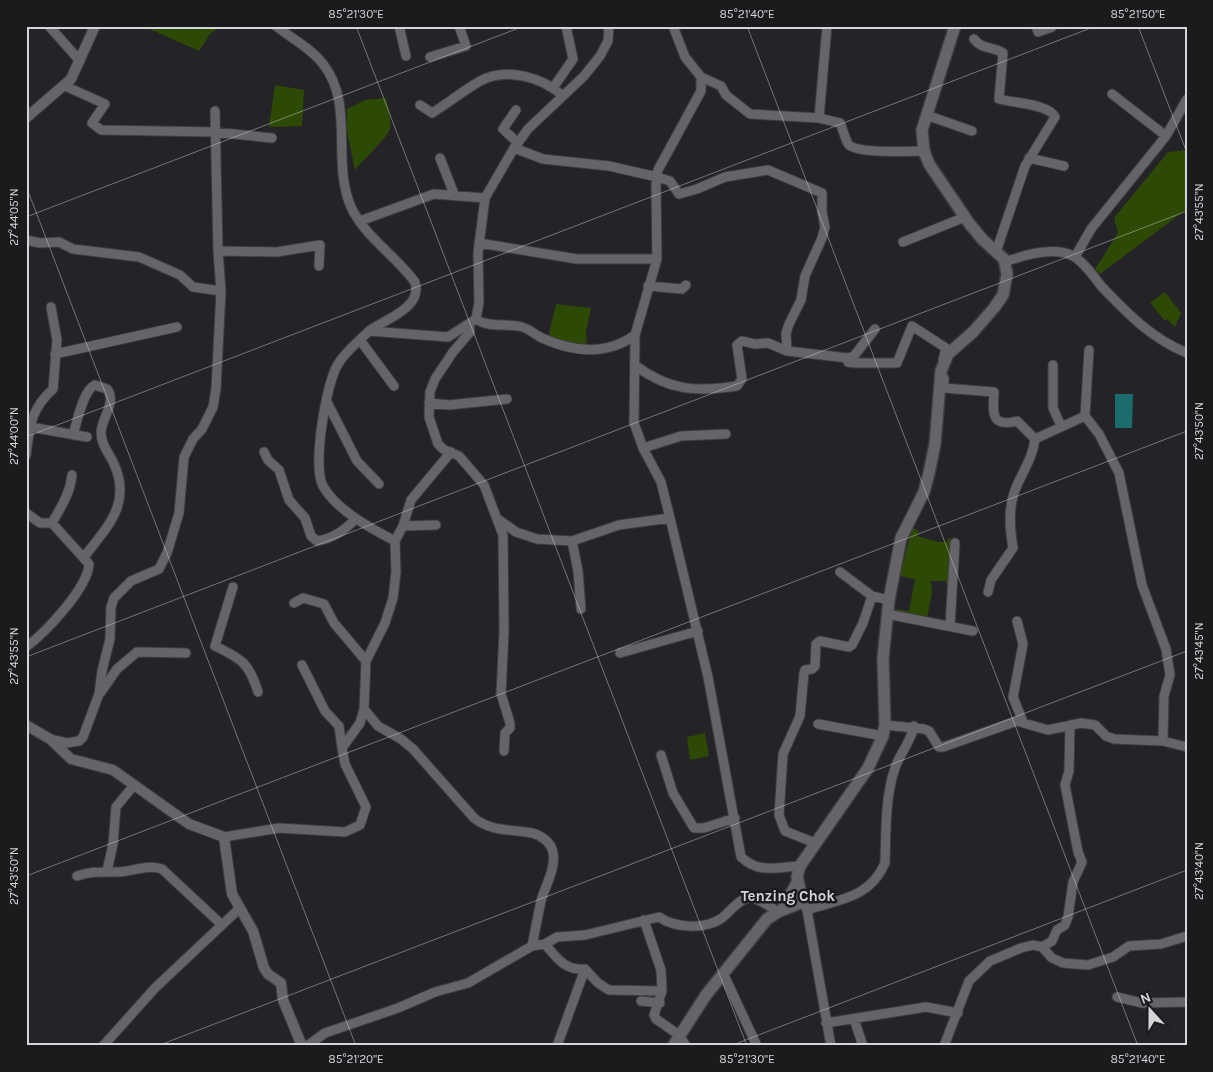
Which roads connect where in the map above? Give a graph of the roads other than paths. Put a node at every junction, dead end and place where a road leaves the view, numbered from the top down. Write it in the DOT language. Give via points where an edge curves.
graph roads {
  1 [pos="49,26"];
  2 [pos="95,26"];
  3 [pos="399,26"];
  4 [pos="459,26"];
  5 [pos="566,26"];
  6 [pos="609,26"];
  7 [pos="672,26"];
  8 [pos="827,26"];
  9 [pos="955,26"];
  10 [pos="1036,26"];
  11 [pos="1052,27"];
  12 [pos="279,28"];
  13 [pos="974,39"];
  14 [pos="406,56"];
  15 [pos="430,57"];
  16 [pos="80,61"];
  17 [pos="701,77"];
  18 [pos="65,86"];
  19 [pos="553,88"];
  20 [pos="1112,94"];
  21 [pos="563,96"];
  22 [pos="1187,99"];
  23 [pos="420,105"];
  24 [pos="516,110"];
  25 [pos="215,111"];
  26 [pos="926,116"];
  27 [pos="26,118"];
  28 [pos="819,118"];
  29 [pos="972,131"];
  30 [pos="214,132"];
  31 [pos="1166,136"];
  32 [pos="272,138"];
  33 [pos="516,146"];
  34 [pos="924,151"];
  35 [pos="440,158"];
  36 [pos="1029,158"];
  37 [pos="1064,166"];
  38 [pos="657,177"];
  39 [pos="454,194"];
  40 [pos="485,198"];
  41 [pos="965,217"];
  42 [pos="360,222"];
  43 [pos="26,240"];
  44 [pos="903,242"];
  45 [pos="478,243"];
  46 [pos="218,251"];
  47 [pos="996,252"];
  48 [pos="1075,257"];
  49 [pos="657,259"];
  50 [pos="1005,262"];
  51 [pos="319,266"];
  52 [pos="686,285"];
  53 [pos="648,286"];
  54 [pos="221,291"];
  55 [pos="51,307"];
  56 [pos="472,321"];
  57 [pos="177,327"];
  58 [pos="875,328"];
  59 [pos="369,331"];
  60 [pos="635,335"];
  61 [pos="360,340"];
  62 [pos="787,350"];
  63 [pos="1089,350"];
  64 [pos="1187,353"];
  65 [pos="55,354"];
  66 [pos="848,358"];
  67 [pos="1053,365"];
  68 [pos="636,366"];
  69 [pos="942,369"];
  70 [pos="394,386"];
  71 [pos="508,399"];
  72 [pos="327,402"];
  73 [pos="429,403"];
  74 [pos="1086,416"];
  75 [pos="29,423"];
  76 [pos="1061,426"];
  77 [pos="726,434"];
  78 [pos="74,435"];
  79 [pos="87,437"];
  80 [pos="1035,439"];
  81 [pos="643,448"];
  82 [pos="264,452"];
  83 [pos="451,452"];
  84 [pos="26,455"];
  85 [pos="72,475"];
  86 [pos="379,484"];
  87 [pos="26,513"];
  88 [pos="670,518"];
  89 [pos="355,519"];
  90 [pos="498,520"];
  91 [pos="52,523"];
  92 [pos="436,525"];
  93 [pos="403,526"];
  94 [pos="395,541"];
  95 [pos="572,541"];
  96 [pos="955,542"];
  97 [pos="84,557"];
  98 [pos="840,572"];
  99 [pos="233,587"];
  100 [pos="988,592"];
  101 [pos="872,596"];
  102 [pos="889,600"];
  103 [pos="294,603"];
  104 [pos="581,609"];
  105 [pos="887,614"];
  106 [pos="1017,621"];
  107 [pos="950,626"];
  108 [pos="698,631"];
  109 [pos="973,631"];
  110 [pos="26,647"];
  111 [pos="186,652"];
  112 [pos="620,653"];
  113 [pos="366,661"];
  114 [pos="302,665"];
  115 [pos="258,692"];
  116 [pos="99,694"];
  117 [pos="364,710"];
  118 [pos="1024,722"];
  119 [pos="818,724"];
  120 [pos="1070,725"];
  121 [pos="26,726"];
  122 [pos="914,726"];
  123 [pos="884,730"];
  124 [pos="50,739"];
  125 [pos="1163,741"];
  126 [pos="1187,746"];
  127 [pos="342,748"];
  128 [pos="504,751"];
  129 [pos="661,755"];
  130 [pos="134,785"];
  131 [pos="735,818"];
  132 [pos="224,837"];
  133 [pos="815,843"];
  134 [pos="800,866"];
  135 [pos="106,871"];
  136 [pos="77,876"];
  137 [pos="798,881"];
  138 [pos="805,906"];
  139 [pos="240,908"];
  140 [pos="780,911"];
  141 [pos="644,920"];
  142 [pos="221,924"];
  143 [pos="1187,936"];
  144 [pos="545,944"];
  145 [pos="532,946"];
  146 [pos="1042,947"];
  147 [pos="585,969"];
  148 [pos="724,976"];
  149 [pos="662,991"];
  150 [pos="1117,997"];
  151 [pos="641,1001"];
  152 [pos="1187,1002"];
  153 [pos="660,1003"];
  154 [pos="958,1013"];
  155 [pos="854,1019"];
  156 [pos="826,1023"];
  157 [pos="679,1035"];
  158 [pos="103,1046"];
  159 [pos="302,1046"];
  160 [pos="307,1046"];
  161 [pos="557,1046"];
  162 [pos="673,1046"];
  163 [pos="686,1046"];
  164 [pos="757,1046"];
  165 [pos="831,1046"];
  166 [pos="863,1046"];
  167 [pos="944,1046"];
  1 -- 16 [label="street"];
  2 -- 16 [label="street"];
  3 -- 14 [label="street"];
  4 -- 15 [label="street" via="466,46"];
  5 -- 19 [label="street" via="573,59"];
  6 -- 21 [label="street" via="608,41 600,56"];
  7 -- 17 [label="street" via="685,57"];
  8 -- 28 [label="street"];
  9 -- 26 [label="main road"];
  10 -- 11 [label="street" via="1038,32"];
  12 -- 42 [label="street" via="323,63 336,83 340,95 345,181 351,206"];
  13 -- 36 [label="street" via="984,48 1003,53 999,100 1035,106 1054,115 1052,124"];
  16 -- 18 [label="street"];
  17 -- 28 [label="street" via="721,86 726,95 750,114"];
  17 -- 38 [label="street" via="701,92"];
  18 -- 27 [label="street"];
  18 -- 30 [label="street" via="105,104 92,123 101,130"];
  19 -- 21 [label="street"];
  19 -- 23 [label="street" via="530,77 508,75 482,80 432,113"];
  20 -- 31 [label="street"];
  21 -- 33 [label="street" via="528,129"];
  22 -- 31 [label="street"];
  24 -- 33 [label="street" via="503,129"];
  25 -- 30 [label="street"];
  26 -- 29 [label="street"];
  26 -- 34 [label="main road" via="922,130"];
  28 -- 34 [label="street" via="840,123 847,143 852,147"];
  30 -- 32 [label="street"];
  30 -- 46 [label="street"];
  31 -- 48 [label="street" via="1091,229"];
  33 -- 38 [label="street" via="543,159 610,166"];
  33 -- 40 [label="street"];
  34 -- 41 [label="main road" via="928,164"];
  35 -- 39 [label="street"];
  36 -- 37 [label="street"];
  36 -- 47 [label="street"];
  38 -- 49 [label="street"];
  38 -- 62 [label="street" via="670,181 678,194 724,177 768,170 822,193 825,227 805,276 801,300 789,324"];
  39 -- 40 [label="street"];
  39 -- 42 [label="street" via="434,194"];
  40 -- 45 [label="street"];
  41 -- 44 [label="street"];
  41 -- 47 [label="main road"];
  42 -- 59 [label="street" via="410,275 417,289 413,301"];
  43 -- 54 [label="street" via="59,242 73,249 139,257 180,275 193,288"];
  45 -- 49 [label="street" via="578,259"];
  45 -- 56 [label="street" via="479,302"];
  46 -- 51 [label="street" via="277,252 320,245"];
  46 -- 54 [label="street"];
  47 -- 50 [label="main road"];
  48 -- 50 [label="street" via="1051,252"];
  48 -- 64 [label="street" via="1132,319 1154,337"];
  49 -- 53 [label="street"];
  50 -- 69 [label="main road" via="1007,274 1003,295 973,332 948,354"];
  52 -- 53 [label="street" via="682,288"];
  53 -- 60 [label="street"];
  54 -- 116 [label="street" via="218,373 213,406 184,457 179,513 167,553 158,569 131,581 114,598"];
  55 -- 65 [label="street"];
  56 -- 59 [label="street" via="448,337"];
  56 -- 60 [label="street" via="522,327 577,350 615,346"];
  56 -- 73 [label="street" via="470,332 435,379"];
  57 -- 65 [label="street"];
  58 -- 66 [label="street" via="854,356"];
  59 -- 61 [label="street"];
  60 -- 68 [label="street"];
  61 -- 70 [label="street"];
  61 -- 72 [label="street" via="336,366"];
  62 -- 66 [label="street"];
  62 -- 68 [label="street" via="768,343 742,341 738,345 742,379 737,386 726,388 686,390 654,379"];
  63 -- 74 [label="street"];
  65 -- 75 [label="street" via="53,389 39,404"];
  66 -- 69 [label="street" via="848,362 854,363 897,364 912,326 946,348"];
  67 -- 76 [label="street" via="1052,402"];
  68 -- 81 [label="street" via="634,423"];
  69 -- 80 [label="street" via="944,388 994,392 992,414 997,420 1003,423 1017,420"];
  69 -- 102 [label="main road" via="929,473 924,492 901,538"];
  71 -- 73 [label="street" via="449,405"];
  72 -- 86 [label="street" via="357,461"];
  72 -- 89 [label="street" via="318,470 323,486"];
  73 -- 83 [label="street" via="428,416 438,444"];
  74 -- 76 [label="street"];
  74 -- 125 [label="street" via="1119,472 1142,585 1166,648 1170,675 1164,696"];
  75 -- 78 [label="street"];
  75 -- 84 [label="street"];
  76 -- 80 [label="street"];
  77 -- 81 [label="street" via="681,436"];
  78 -- 79 [label="street"];
  78 -- 97 [label="street" via="81,406 91,387 107,389 111,398 102,425 102,441 120,478 120,503"];
  80 -- 100 [label="street" via="1014,494 1009,523 1012,548 994,575"];
  81 -- 88 [label="street" via="661,482"];
  82 -- 89 [label="street" via="279,470 289,500 317,540 326,539"];
  83 -- 90 [label="street" via="459,456 484,485"];
  83 -- 93 [label="street" via="411,500"];
  85 -- 91 [label="street" via="65,501"];
  87 -- 91 [label="street" via="40,523"];
  88 -- 95 [label="street" via="619,525"];
  88 -- 108 [label="street"];
  89 -- 94 [label="street"];
  90 -- 95 [label="street" via="516,532 537,539"];
  90 -- 128 [label="street" via="504,535 505,552 501,694 510,723 505,733"];
  91 -- 97 [label="street"];
  92 -- 93 [label="street"];
  93 -- 94 [label="street"];
  94 -- 113 [label="street" via="396,572 390,611"];
  95 -- 104 [label="street"];
  96 -- 107 [label="street"];
  97 -- 110 [label="street" via="88,569 83,581 64,609"];
  98 -- 101 [label="street"];
  99 -- 115 [label="street" via="215,646 247,665"];
  101 -- 102 [label="street"];
  101 -- 133 [label="street" via="852,645 820,641 816,644 815,666 804,673 800,716 783,754 779,815 782,827"];
  102 -- 105 [label="main road"];
  103 -- 113 [label="street" via="303,598 324,604 334,623"];
  105 -- 107 [label="street"];
  105 -- 123 [label="main road" via="883,658"];
  106 -- 118 [label="street" via="1023,644 1013,697"];
  107 -- 109 [label="street"];
  108 -- 112 [label="street"];
  108 -- 131 [label="street"];
  111 -- 116 [label="street" via="136,652 117,668"];
  113 -- 117 [label="street"];
  114 -- 127 [label="street" via="325,711 339,726"];
  116 -- 124 [label="street" via="86,731 79,741 67,743"];
  117 -- 127 [label="street" via="360,723"];
  117 -- 145 [label="street" via="378,726 413,748 474,818 484,825 508,832 534,833 545,838 553,852 550,881 542,898"];
  118 -- 120 [label="street" via="1048,730"];
  118 -- 122 [label="street" via="1010,722 943,747 935,742 929,731"];
  119 -- 123 [label="street"];
  120 -- 125 [label="street" via="1095,725 1114,739"];
  120 -- 146 [label="street" via="1069,771 1065,785 1082,862 1073,882 1065,925 1057,930 1052,941"];
  121 -- 124 [label="street"];
  122 -- 123 [label="street"];
  122 -- 138 [label="street" via="890,784 882,871 871,885 852,898"];
  123 -- 133 [label="main road" via="868,768"];
  124 -- 130 [label="street" via="71,759 113,770"];
  125 -- 126 [label="street"];
  127 -- 132 [label="street" via="345,764 366,808 360,825 345,832 279,828"];
  129 -- 131 [label="street" via="673,793 694,828"];
  130 -- 132 [label="street" via="189,824"];
  130 -- 135 [label="street" via="116,807 113,844"];
  131 -- 134 [label="street" via="741,857 752,867"];
  132 -- 139 [label="street" via="230,885"];
  133 -- 134 [label="main road"];
  134 -- 137 [label="main road"];
  135 -- 136 [label="street" via="91,871"];
  135 -- 142 [label="street" via="150,866 162,869"];
  137 -- 138 [label="main road"];
  137 -- 140 [label="main road"];
  138 -- 140 [label="main road"];
  138 -- 156 [label="street"];
  139 -- 142 [label="street"];
  139 -- 159 [label="street" via="253,931 264,968 281,983 283,1000"];
  140 -- 141 [label="street" via="750,898 720,919 691,927 673,924 659,917"];
  140 -- 148 [label="main road" via="767,919"];
  141 -- 144 [label="street" via="585,935 557,937"];
  141 -- 149 [label="street" via="661,970"];
  142 -- 158 [label="street" via="155,988"];
  143 -- 146 [label="street" via="1161,944 1129,946 1088,965 1063,963 1052,958"];
  144 -- 145 [label="street"];
  144 -- 147 [label="street" via="563,965 574,970"];
  145 -- 160 [label="street" via="468,983 435,992 325,1034"];
  146 -- 154 [label="street" via="1032,945 990,961 970,981"];
  147 -- 149 [label="street" via="609,990"];
  147 -- 161 [label="street"];
  148 -- 157 [label="main road" via="706,995"];
  148 -- 164 [label="street"];
  149 -- 153 [label="street"];
  150 -- 152 [label="street" via="1142,1004"];
  151 -- 153 [label="street"];
  153 -- 157 [label="street" via="654,1015 656,1019"];
  154 -- 155 [label="street" via="926,1007"];
  154 -- 167 [label="street"];
  155 -- 156 [label="street"];
  155 -- 166 [label="street"];
  156 -- 165 [label="street"];
  157 -- 162 [label="main road"];
  157 -- 163 [label="street"];
}
